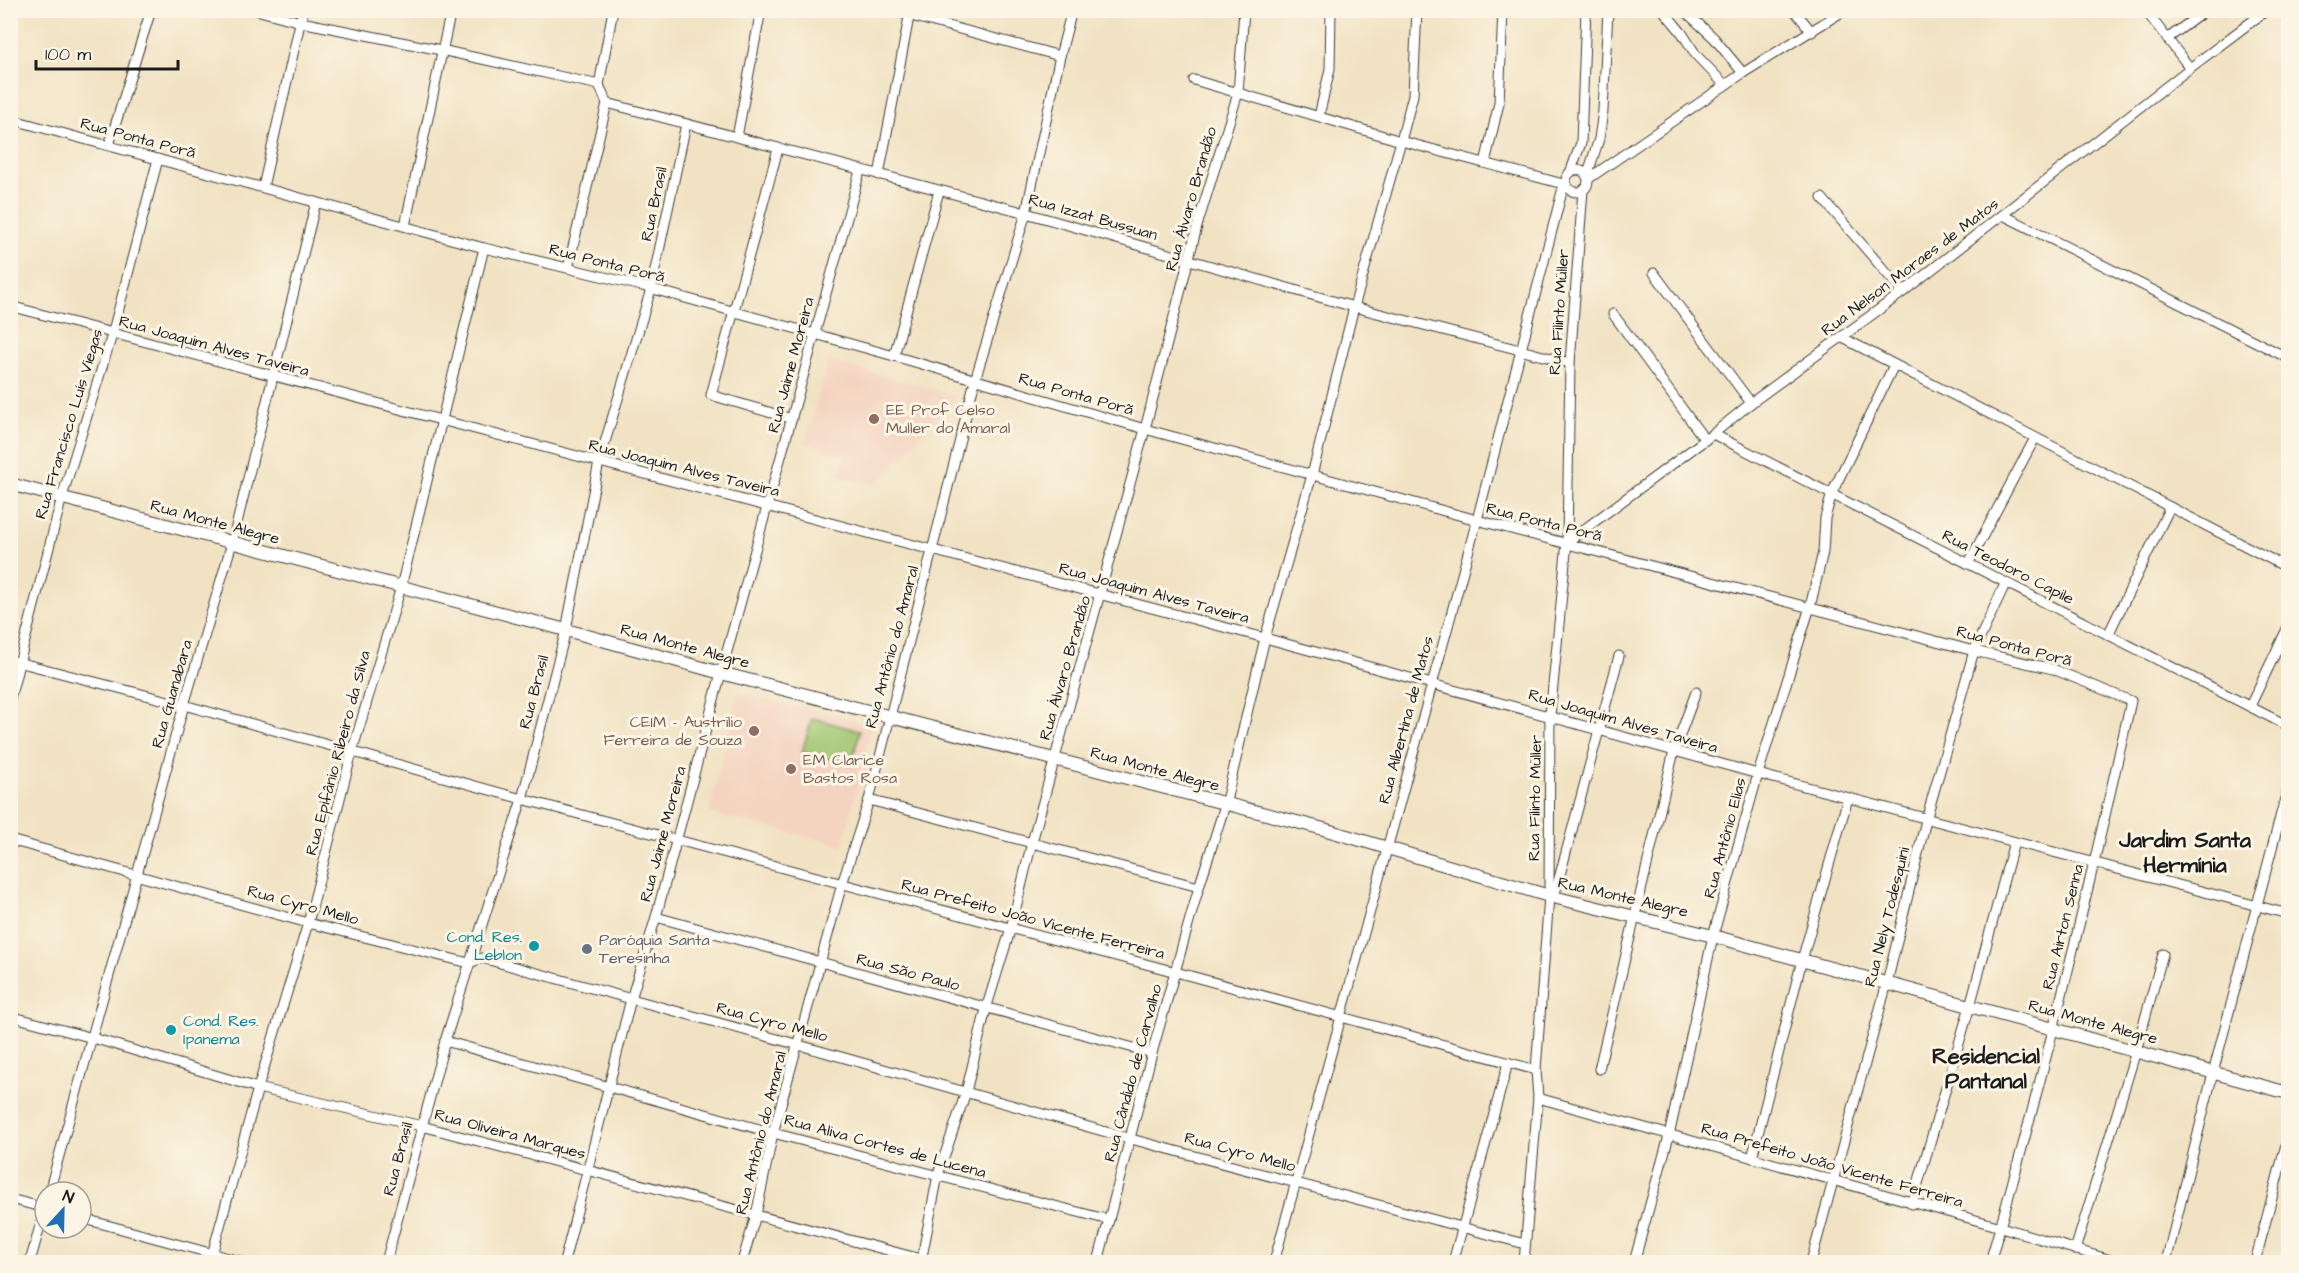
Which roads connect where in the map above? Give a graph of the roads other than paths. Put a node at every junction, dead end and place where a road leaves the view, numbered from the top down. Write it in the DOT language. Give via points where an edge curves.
graph roads {
  1 [pos="151,10"];
  2 [pos="256,10"];
  3 [pos="303,10"];
  4 [pos="451,10"];
  5 [pos="613,10"];
  6 [pos="761,10"];
  7 [pos="889,10"];
  8 [pos="1072,10"];
  9 [pos="1244,10"];
  10 [pos="1331,10"];
  11 [pos="1417,10"];
  12 [pos="1503,10"];
  13 [pos="1586,10"];
  14 [pos="1608,10"];
  15 [pos="1663,10"];
  16 [pos="1684,10"];
  17 [pos="1794,10"];
  18 [pos="1845,10"];
  19 [pos="2145,10"];
  20 [pos="2206,10"];
  21 [pos="2267,10"];
  22 [pos="910,13"];
  23 [pos="301,22"];
  24 [pos="1812,32"];
  25 [pos="2167,39"];
  26 [pos="441,50"];
  27 [pos="1060,56"];
  28 [pos="2190,68"];
  29 [pos="1743,73"];
  30 [pos="1194,80"];
  31 [pos="599,85"];
  32 [pos="1725,85"];
  33 [pos="1238,93"];
  34 [pos="607,103"];
  35 [pos="1319,116"];
  36 [pos="10,119"];
  37 [pos="686,124"];
  38 [pos="736,137"];
  39 [pos="1401,141"];
  40 [pos="109,145"];
  41 [pos="778,148"];
  42 [pos="159,159"];
  43 [pos="1485,163"];
  44 [pos="860,171"];
  45 [pos="1570,173"];
  46 [pos="879,175"];
  47 [pos="1588,177"];
  48 [pos="1566,184"];
  49 [pos="263,187"];
  50 [pos="1583,190"];
  51 [pos="939,191"];
  52 [pos="1822,198"];
  53 [pos="316,202"];
  54 [pos="1026,213"];
  55 [pos="2003,215"];
  56 [pos="405,226"];
  57 [pos="484,248"];
  58 [pos="1188,261"];
  59 [pos="568,268"];
  60 [pos="1654,273"];
  61 [pos="651,289"];
  62 [pos="1903,292"];
  63 [pos="10,306"];
  64 [pos="1354,307"];
  65 [pos="733,312"];
  66 [pos="1613,314"];
  67 [pos="814,334"];
  68 [pos="112,335"];
  69 [pos="1842,337"];
  70 [pos="1520,351"];
  71 [pos="894,356"];
  72 [pos="2289,358"];
  73 [pos="1570,363"];
  74 [pos="1894,365"];
  75 [pos="274,377"];
  76 [pos="975,380"];
  77 [pos="1751,403"];
  78 [pos="792,419"];
  79 [pos="441,421"];
  80 [pos="1145,429"];
  81 [pos="1709,437"];
  82 [pos="2035,438"];
  83 [pos="598,462"];
  84 [pos="1312,475"];
  85 [pos="10,484"];
  86 [pos="1832,493"];
  87 [pos="62,497"];
  88 [pos="768,505"];
  89 [pos="2170,507"];
  90 [pos="1477,520"];
  91 [pos="1567,542"];
  92 [pos="232,543"];
  93 [pos="933,550"];
  94 [pos="1968,564"];
  95 [pos="2289,568"];
  96 [pos="2005,584"];
  97 [pos="401,587"];
  98 [pos="1101,595"];
  99 [pos="1810,607"];
  100 [pos="2289,627"];
  101 [pos="566,630"];
  102 [pos="2108,635"];
  103 [pos="1265,638"];
  104 [pos="1974,651"];
  105 [pos="1619,656"];
  106 [pos="10,660"];
  107 [pos="21,663"];
  108 [pos="721,673"];
  109 [pos="1432,683"];
  110 [pos="1696,692"];
  111 [pos="10,699"];
  112 [pos="2131,701"];
  113 [pos="184,705"];
  114 [pos="2250,706"];
  115 [pos="1550,716"];
  116 [pos="889,717"];
  117 [pos="2289,726"];
  118 [pos="1598,730"];
  119 [pos="1674,751"];
  120 [pos="352,752"];
  121 [pos="1055,759"];
  122 [pos="1758,774"];
  123 [pos="2289,787"];
  124 [pos="1848,798"];
  125 [pos="522,799"];
  126 [pos="869,800"];
  127 [pos="1225,805"];
  128 [pos="1926,820"];
  129 [pos="677,839"];
  130 [pos="10,840"];
  131 [pos="1032,842"];
  132 [pos="2014,842"];
  133 [pos="1387,848"];
  134 [pos="2095,863"];
  135 [pos="138,874"];
  136 [pos="842,884"];
  137 [pos="1199,887"];
  138 [pos="1551,896"];
  139 [pos="2256,906"];
  140 [pos="2289,914"];
  141 [pos="1636,916"];
  142 [pos="656,917"];
  143 [pos="308,923"];
  144 [pos="1011,928"];
  145 [pos="1713,936"];
  146 [pos="2163,954"];
  147 [pos="1802,960"];
  148 [pos="469,963"];
  149 [pos="820,963"];
  150 [pos="1176,972"];
  151 [pos="1887,983"];
  152 [pos="632,999"];
  153 [pos="1970,1006"];
  154 [pos="986,1009"];
  155 [pos="10,1016"];
  156 [pos="1342,1017"];
  157 [pos="2054,1029"];
  158 [pos="93,1038"];
  159 [pos="445,1041"];
  160 [pos="799,1044"];
  161 [pos="2136,1051"];
  162 [pos="1152,1053"];
  163 [pos="1508,1063"];
  164 [pos="1599,1069"];
  165 [pos="1536,1070"];
  166 [pos="2212,1073"];
  167 [pos="610,1087"];
  168 [pos="258,1088"];
  169 [pos="966,1092"];
  170 [pos="2289,1093"];
  171 [pos="1538,1098"];
  172 [pos="422,1126"];
  173 [pos="773,1132"];
  174 [pos="1669,1136"];
  175 [pos="2289,1137"];
  176 [pos="1131,1139"];
  177 [pos="1752,1158"];
  178 [pos="589,1171"];
  179 [pos="938,1175"];
  180 [pos="53,1180"];
  181 [pos="1833,1181"];
  182 [pos="1295,1182"];
  183 [pos="10,1199"];
  184 [pos="1912,1204"];
  185 [pos="33,1205"];
  186 [pos="756,1215"];
  187 [pos="1109,1220"];
  188 [pos="93,1222"];
  189 [pos="2001,1227"];
  190 [pos="1462,1228"];
  191 [pos="36,1240"];
  192 [pos="1525,1244"];
  193 [pos="2075,1250"];
  194 [pos="211,1258"];
  195 [pos="921,1261"];
  196 [pos="30,1263"];
  197 [pos="243,1263"];
  198 [pos="386,1263"];
  199 [pos="564,1263"];
  200 [pos="742,1263"];
  201 [pos="932,1263"];
  202 [pos="1098,1263"];
  203 [pos="1274,1263"];
  204 [pos="1453,1263"];
  205 [pos="1524,1263"];
  206 [pos="1634,1263"];
  207 [pos="1811,1263"];
  208 [pos="1990,1263"];
  209 [pos="2117,1263"];
  210 [pos="2166,1263"];
  211 [pos="2255,1263"];
  1 -- 40 [label="street"];
  2 -- 23 [label="street"];
  3 -- 23 [label="street"];
  4 -- 26 [label="street"];
  5 -- 31 [label="street"];
  6 -- 38 [label="street"];
  7 -- 22 [label="street"];
  8 -- 27 [label="street, Rua Antônio do Amaral"];
  9 -- 33 [label="street, Rua Álvaro Brandão"];
  10 -- 35 [label="street" via="1330,69"];
  11 -- 39 [label="street, Rua Cândido de Carvalho" via="1413,95"];
  12 -- 43 [label="street" via="1499,103"];
  13 -- 45 [label="street" via="1581,143"];
  14 -- 47 [label="street" via="1602,120"];
  15 -- 32 [label="street" via="1696,55"];
  16 -- 29 [label="street"];
  17 -- 24 [label="street"];
  18 -- 24 [label="street"];
  19 -- 25 [label="street"];
  20 -- 25 [label="street"];
  21 -- 28 [label="street, Rua Nelson Moraes de Matos"];
  22 -- 27 [label="street"];
  22 -- 46 [label="street"];
  23 -- 26 [label="street"];
  23 -- 49 [label="street"];
  24 -- 29 [label="street"];
  25 -- 28 [label="street"];
  26 -- 31 [label="street"];
  26 -- 56 [label="street"];
  27 -- 54 [label="street, Rua Antônio do Amaral"];
  28 -- 55 [label="street, Rua Nelson Moraes de Matos"];
  29 -- 32 [label="street"];
  30 -- 33 [label="street"];
  31 -- 34 [label="street"];
  32 -- 47 [label="street"];
  33 -- 35 [label="street"];
  33 -- 58 [label="street, Rua Álvaro Brandão"];
  34 -- 37 [label="street, Rua Izzat Bussuan"];
  34 -- 59 [label="street"];
  35 -- 39 [label="street"];
  36 -- 40 [label="street, Rua Ponta Porã"];
  37 -- 38 [label="street, Rua Izzat Bussuan"];
  37 -- 61 [label="street, Rua Brasil"];
  38 -- 41 [label="street, Rua Izzat Bussuan"];
  39 -- 43 [label="street"];
  39 -- 64 [label="street, Rua Cândido de Carvalho"];
  40 -- 42 [label="street, Rua Ponta Porã"];
  41 -- 44 [label="street, Rua Izzat Bussuan"];
  41 -- 65 [label="street"];
  42 -- 49 [label="street, Rua Ponta Porã"];
  42 -- 68 [label="street, Rua Francisco Luís Viegas"];
  43 -- 48 [label="street"];
  44 -- 46 [label="street, Rua Izzat Bussuan"];
  44 -- 67 [label="street, Rua Jaime Moreira"];
  45 -- 47 [label="street" via="1577,170"];
  45 -- 48 [label="street"];
  46 -- 51 [label="street, Rua Izzat Bussuan"];
  47 -- 50 [label="street"];
  48 -- 50 [label="street" via="1573,190"];
  48 -- 70 [label="street, Rua Albertina de Matos"];
  49 -- 53 [label="street, Rua Ponta Porã"];
  50 -- 73 [label="street, Rua Filinto Müller"];
  51 -- 54 [label="street, Rua Izzat Bussuan"];
  51 -- 71 [label="street"];
  52 -- 62 [label="street"];
  53 -- 56 [label="street, Rua Ponta Porã"];
  53 -- 75 [label="street, Rua Guanabara"];
  54 -- 58 [label="street, Rua Izzat Bussuan"];
  54 -- 76 [label="street, Rua Antônio do Amaral"];
  55 -- 62 [label="street, Rua Nelson Moraes de Matos"];
  55 -- 72 [label="street"];
  56 -- 57 [label="street, Rua Ponta Porã"];
  57 -- 59 [label="street, Rua Ponta Porã"];
  57 -- 79 [label="street, Rua Epifânio Ribeiro da Silva"];
  58 -- 64 [label="street, Rua Izzat Bussuan"];
  58 -- 80 [label="street, Rua Álvaro Brandão"];
  59 -- 61 [label="street, Rua Ponta Porã"];
  60 -- 77 [label="street"];
  61 -- 65 [label="street, Rua Ponta Porã"];
  61 -- 83 [label="street, Rua Brasil"];
  62 -- 69 [label="street, Rua Nelson Moraes de Matos"];
  63 -- 68 [label="street, Rua Joaquim Alves Taveira"];
  64 -- 70 [label="street, Rua Izzat Bussuan"];
  64 -- 84 [label="street, Rua Cândido de Carvalho"];
  65 -- 67 [label="street, Rua Ponta Porã"];
  65 -- 78 [label="street" via="711,394"];
  66 -- 81 [label="street"];
  67 -- 71 [label="street, Rua Ponta Porã"];
  67 -- 78 [label="street, Rua Jaime Moreira"];
  68 -- 75 [label="street, Rua Joaquim Alves Taveira"];
  68 -- 87 [label="street, Rua Francisco Luís Viegas"];
  69 -- 74 [label="street"];
  69 -- 77 [label="street, Rua Nelson Moraes de Matos"];
  70 -- 73 [label="street, Rua Izzat Bussuan"];
  70 -- 90 [label="street, Rua Albertina de Matos"];
  71 -- 76 [label="street, Rua Ponta Porã"];
  73 -- 91 [label="street, Rua Filinto Müller"];
  74 -- 82 [label="street"];
  74 -- 86 [label="street, Rua Antônio Elias"];
  75 -- 79 [label="street, Rua Joaquim Alves Taveira"];
  75 -- 92 [label="street, Rua Guanabara"];
  76 -- 80 [label="street, Rua Ponta Porã"];
  76 -- 93 [label="street, Rua Antônio do Amaral"];
  77 -- 81 [label="street, Rua Nelson Moraes de Matos"];
  78 -- 88 [label="street, Rua Jaime Moreira"];
  79 -- 83 [label="street, Rua Joaquim Alves Taveira"];
  79 -- 97 [label="street, Rua Epifânio Ribeiro da Silva"];
  80 -- 84 [label="street, Rua Ponta Porã"];
  80 -- 98 [label="street, Rua Álvaro Brandão"];
  81 -- 86 [label="street, Rua Teodoro Capile"];
  81 -- 91 [label="street, Rua Nelson Moraes de Matos"];
  82 -- 89 [label="street"];
  82 -- 94 [label="street"];
  83 -- 88 [label="street, Rua Joaquim Alves Taveira"];
  83 -- 101 [label="street, Rua Brasil"];
  84 -- 90 [label="street, Rua Ponta Porã"];
  84 -- 103 [label="street, Rua Cândido de Carvalho"];
  85 -- 87 [label="street, Rua Monte Alegre"];
  86 -- 94 [label="street, Rua Teodoro Capile"];
  86 -- 99 [label="street, Rua Antônio Elias"];
  87 -- 92 [label="street, Rua Monte Alegre"];
  87 -- 107 [label="street, Rua Francisco Luís Viegas"];
  88 -- 93 [label="street, Rua Joaquim Alves Taveira"];
  88 -- 108 [label="street, Rua Jaime Moreira"];
  89 -- 95 [label="street"];
  89 -- 102 [label="street"];
  90 -- 91 [label="street, Rua Ponta Porã"];
  90 -- 109 [label="street, Rua Albertina de Matos"];
  91 -- 99 [label="street, Rua Ponta Porã"];
  91 -- 115 [label="street, Rua Filinto Müller"];
  92 -- 97 [label="street, Rua Monte Alegre"];
  92 -- 113 [label="street, Rua Guanabara"];
  93 -- 98 [label="street, Rua Joaquim Alves Taveira"];
  93 -- 116 [label="street, Rua Antônio do Amaral"];
  94 -- 96 [label="street, Rua Teodoro Capile"];
  96 -- 102 [label="street, Rua Teodoro Capile"];
  96 -- 104 [label="street, Rua Nely Todesquini"];
  97 -- 101 [label="street, Rua Monte Alegre"];
  97 -- 120 [label="street, Rua Epifânio Ribeiro da Silva"];
  98 -- 103 [label="street, Rua Joaquim Alves Taveira"];
  98 -- 121 [label="street, Rua Álvaro Brandão"];
  99 -- 104 [label="street, Rua Ponta Porã"];
  99 -- 122 [label="street, Rua Antônio Elias"];
  100 -- 114 [label="street"];
  101 -- 108 [label="street, Rua Monte Alegre"];
  101 -- 125 [label="street, Rua Brasil"];
  102 -- 114 [label="street, Rua Teodoro Capile"];
  103 -- 109 [label="street, Rua Joaquim Alves Taveira"];
  103 -- 127 [label="street, Rua Cândido de Carvalho"];
  104 -- 112 [label="street, Rua Ponta Porã" via="2053,669"];
  104 -- 128 [label="street, Rua Nely Todesquini"];
  105 -- 118 [label="street"];
  106 -- 107 [label="street, Rua Prefeito João Vicente Ferreira"];
  107 -- 111 [label="street, Rua Francisco Luís Viegas"];
  107 -- 113 [label="street, Rua Prefeito João Vicente Ferreira"];
  108 -- 116 [label="street, Rua Monte Alegre"];
  108 -- 129 [label="street, Rua Jaime Moreira"];
  109 -- 115 [label="street, Rua Joaquim Alves Taveira"];
  109 -- 133 [label="street, Rua Albertina de Matos"];
  110 -- 119 [label="street"];
  112 -- 134 [label="street, Rua Airton Senna"];
  113 -- 120 [label="street, Rua Prefeito João Vicente Ferreira"];
  113 -- 135 [label="street, Rua Guanabara"];
  114 -- 117 [label="street, Rua Teodoro Capile"];
  115 -- 118 [label="street, Rua Joaquim Alves Taveira"];
  115 -- 138 [label="street, Rua Filinto Müller"];
  116 -- 121 [label="street, Rua Monte Alegre"];
  116 -- 126 [label="street, Rua Antônio do Amaral"];
  118 -- 119 [label="street, Rua Joaquim Alves Taveira"];
  118 -- 138 [label="street"];
  119 -- 122 [label="street, Rua Joaquim Alves Taveira"];
  119 -- 141 [label="street"];
  120 -- 125 [label="street, Rua Prefeito João Vicente Ferreira"];
  120 -- 143 [label="street, Rua Epifânio Ribeiro da Silva"];
  121 -- 127 [label="street, Rua Monte Alegre"];
  121 -- 131 [label="street, Rua Álvaro Brandão"];
  122 -- 124 [label="street, Rua Joaquim Alves Taveira"];
  122 -- 145 [label="street, Rua Antônio Elias"];
  123 -- 139 [label="street"];
  124 -- 128 [label="street, Rua Joaquim Alves Taveira"];
  124 -- 147 [label="street"];
  125 -- 129 [label="street, Rua Prefeito João Vicente Ferreira"];
  125 -- 148 [label="street, Rua Brasil"];
  126 -- 131 [label="street"];
  126 -- 136 [label="street, Rua Antônio do Amaral"];
  127 -- 133 [label="street, Rua Monte Alegre"];
  127 -- 137 [label="street, Rua Cândido de Carvalho"];
  128 -- 132 [label="street, Rua Joaquim Alves Taveira"];
  128 -- 151 [label="street, Rua Nely Todesquini"];
  129 -- 136 [label="street, Rua Prefeito João Vicente Ferreira"];
  129 -- 142 [label="street, Rua Jaime Moreira"];
  130 -- 135 [label="street, Rua Cyro Mello"];
  131 -- 137 [label="street"];
  131 -- 144 [label="street, Rua Álvaro Brandão"];
  132 -- 134 [label="street, Rua Joaquim Alves Taveira"];
  132 -- 153 [label="street"];
  133 -- 138 [label="street, Rua Monte Alegre"];
  133 -- 156 [label="street, Rua Albertina de Matos"];
  134 -- 139 [label="street, Rua Joaquim Alves Taveira"];
  134 -- 157 [label="street, Rua Airton Senna"];
  135 -- 143 [label="street, Rua Cyro Mello"];
  135 -- 158 [label="street, Rua Guanabara"];
  136 -- 144 [label="street, Rua Prefeito João Vicente Ferreira"];
  136 -- 149 [label="street, Rua Antônio do Amaral"];
  137 -- 150 [label="street, Rua Cândido de Carvalho"];
  138 -- 141 [label="street, Rua Monte Alegre"];
  138 -- 165 [label="street, Rua Filinto Müller"];
  139 -- 140 [label="street, Rua Joaquim Alves Taveira"];
  139 -- 166 [label="street"];
  141 -- 145 [label="street, Rua Monte Alegre"];
  141 -- 164 [label="street"];
  142 -- 149 [label="street, Rua São Paulo"];
  142 -- 152 [label="street, Rua Jaime Moreira"];
  143 -- 148 [label="street, Rua Cyro Mello"];
  143 -- 168 [label="street, Rua Epifânio Ribeiro da Silva"];
  144 -- 150 [label="street, Rua Prefeito João Vicente Ferreira"];
  144 -- 154 [label="street, Rua Álvaro Brandão"];
  145 -- 147 [label="street, Rua Monte Alegre"];
  145 -- 174 [label="street, Rua Antônio Elias"];
  146 -- 161 [label="street"];
  147 -- 151 [label="street, Rua Monte Alegre"];
  147 -- 177 [label="street"];
  148 -- 152 [label="street, Rua Cyro Mello" via="482,958"];
  148 -- 159 [label="street, Rua Brasil"];
  149 -- 154 [label="street, Rua São Paulo"];
  149 -- 160 [label="street, Rua Antônio do Amaral"];
  150 -- 156 [label="street, Rua Prefeito João Vicente Ferreira"];
  150 -- 162 [label="street, Rua Cândido de Carvalho"];
  151 -- 153 [label="street, Rua Monte Alegre"];
  151 -- 181 [label="street, Rua Nely Todesquini"];
  152 -- 160 [label="street, Rua Cyro Mello"];
  152 -- 167 [label="street, Rua Jaime Moreira"];
  153 -- 157 [label="street, Rua Monte Alegre"];
  153 -- 184 [label="street"];
  154 -- 162 [label="street, Rua São Paulo"];
  154 -- 169 [label="street, Rua Álvaro Brandão"];
  155 -- 158 [label="street, Rua Oliveira Marques"];
  156 -- 163 [label="street, Rua Prefeito João Vicente Ferreira"];
  156 -- 182 [label="street, Rua Albertina de Matos"];
  157 -- 161 [label="street, Rua Monte Alegre"];
  157 -- 189 [label="street, Rua Airton Senna"];
  158 -- 168 [label="street, Rua Oliveira Marques"];
  158 -- 180 [label="street, Rua Guanabara"];
  159 -- 167 [label="street, Rua Aliva Cortes de Lucena"];
  159 -- 172 [label="street, Rua Brasil"];
  160 -- 169 [label="street, Rua Cyro Mello"];
  160 -- 173 [label="street, Rua Antônio do Amaral"];
  161 -- 166 [label="street, Rua Monte Alegre"];
  161 -- 193 [label="street"];
  162 -- 176 [label="street, Rua Cândido de Carvalho"];
  163 -- 165 [label="street, Rua Prefeito João Vicente Ferreira"];
  163 -- 190 [label="street"];
  165 -- 171 [label="street, Rua Filinto Müller"];
  166 -- 170 [label="street, Rua Monte Alegre"];
  166 -- 210 [label="street"];
  167 -- 173 [label="street, Rua Aliva Cortes de Lucena"];
  167 -- 178 [label="street, Rua Jaime Moreira"];
  168 -- 172 [label="street, Rua Oliveira Marques"];
  168 -- 194 [label="street, Rua Epifânio Ribeiro da Silva"];
  169 -- 176 [label="street, Rua Cyro Mello"];
  169 -- 179 [label="street, Rua Álvaro Brandão"];
  171 -- 174 [label="street, Rua Prefeito João Vicente Ferreira"];
  171 -- 192 [label="street, Rua Filinto Müller"];
  172 -- 178 [label="street, Rua Oliveira Marques"];
  172 -- 198 [label="street, Rua Brasil"];
  173 -- 179 [label="street, Rua Aliva Cortes de Lucena"];
  173 -- 186 [label="street, Rua Antônio do Amaral"];
  174 -- 177 [label="street, Rua Prefeito João Vicente Ferreira"];
  174 -- 206 [label="street, Rua Antônio Elias"];
  175 -- 211 [label="street"];
  176 -- 182 [label="street, Rua Cyro Mello"];
  176 -- 187 [label="street, Rua Cândido de Carvalho"];
  177 -- 181 [label="street, Rua Prefeito João Vicente Ferreira"];
  178 -- 186 [label="street, Rua Oliveira Marques"];
  178 -- 199 [label="street, Rua Jaime Moreira"];
  179 -- 187 [label="street, Rua Aliva Cortes de Lucena"];
  179 -- 195 [label="street, Rua Álvaro Brandão"];
  181 -- 184 [label="street, Rua Prefeito João Vicente Ferreira"];
  181 -- 207 [label="street, Rua Nely Todesquini"];
  182 -- 190 [label="street, Rua Cyro Mello"];
  182 -- 203 [label="street, Rua Albertina de Matos"];
  183 -- 185 [label="street"];
  184 -- 189 [label="street, Rua Prefeito João Vicente Ferreira"];
  186 -- 195 [label="street, Rua Oliveira Marques"];
  186 -- 200 [label="street, Rua Antônio do Amaral"];
  187 -- 202 [label="street, Rua Cândido de Carvalho"];
  188 -- 194 [label="street"];
  189 -- 193 [label="street, Rua Prefeito João Vicente Ferreira"];
  189 -- 208 [label="street, Rua Airton Senna"];
  190 -- 192 [label="street, Rua Cyro Mello"];
  190 -- 204 [label="street"];
  191 -- 196 [label="street"];
  192 -- 205 [label="street, Rua Filinto Müller"];
  193 -- 209 [label="street, Rua Prefeito João Vicente Ferreira"];
  194 -- 197 [label="street"];
  195 -- 201 [label="street, Rua Oliveira Marques"];
}
